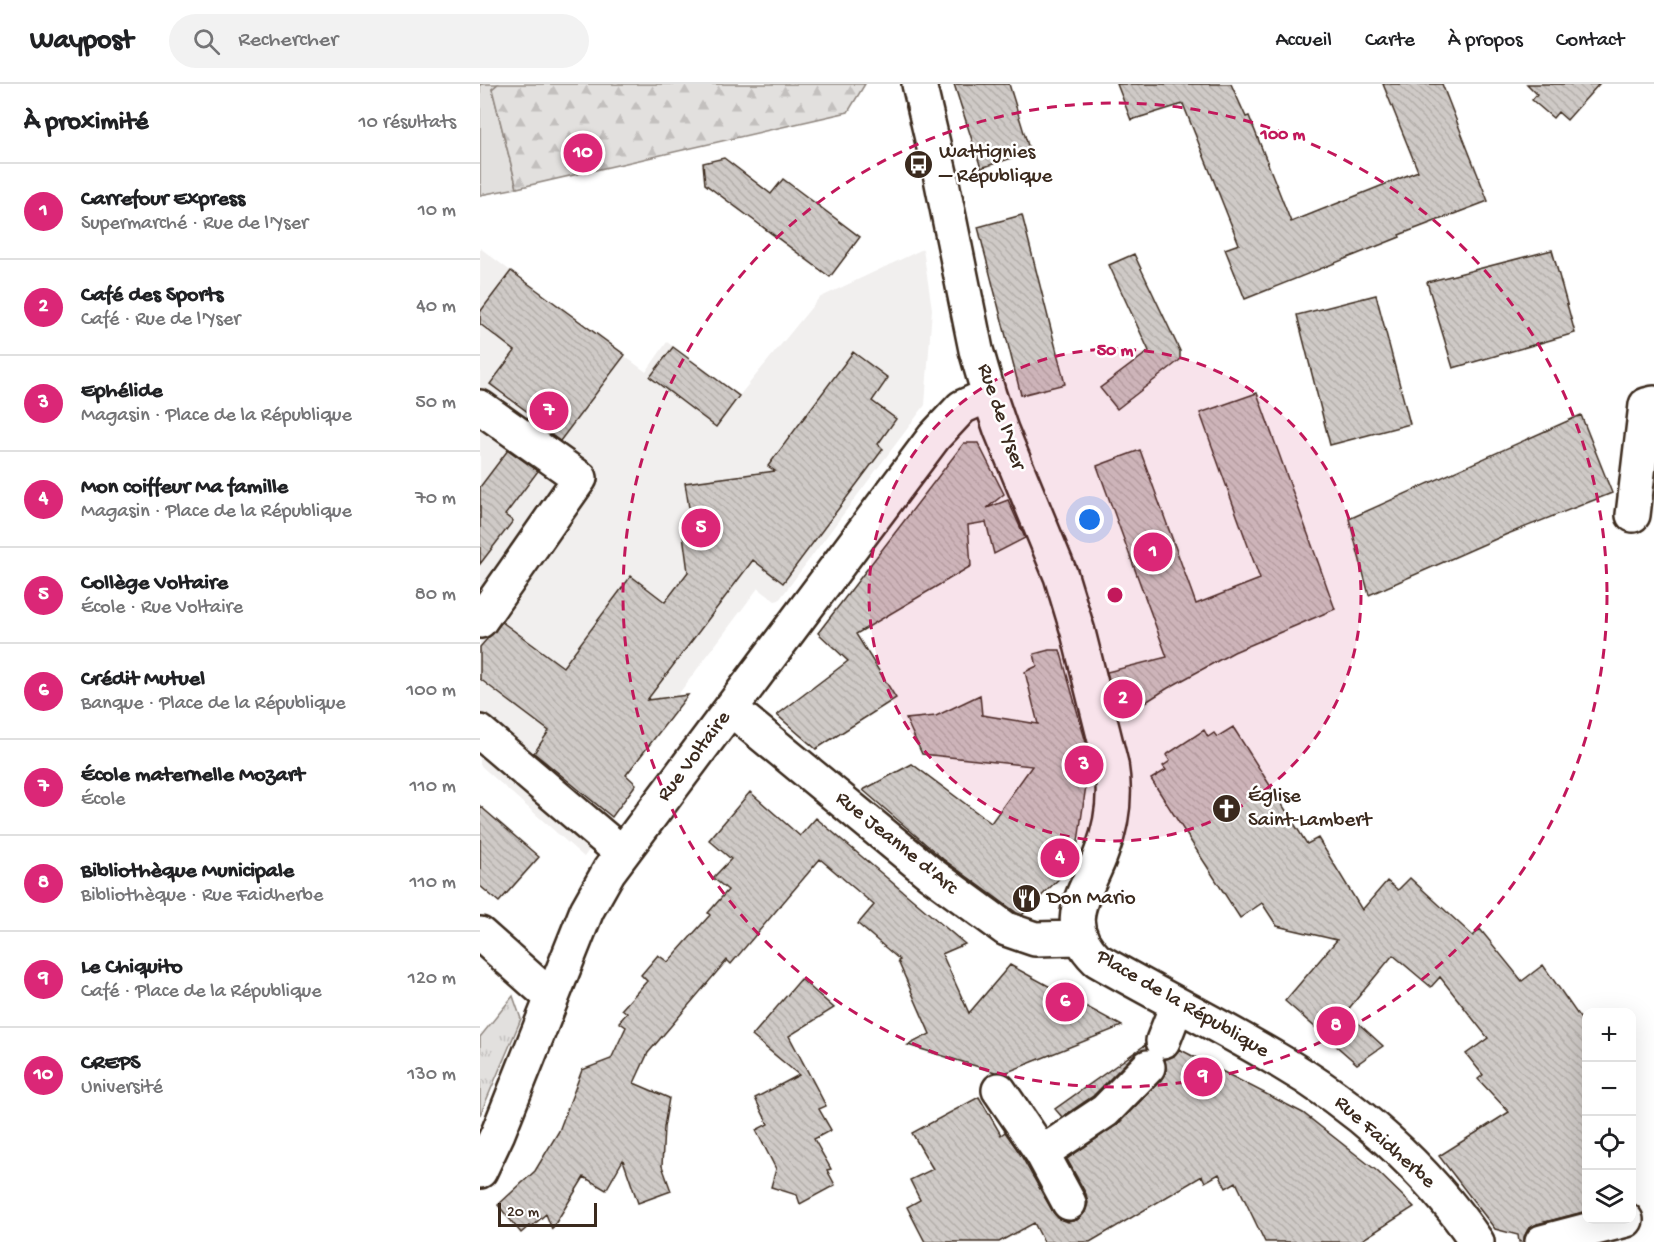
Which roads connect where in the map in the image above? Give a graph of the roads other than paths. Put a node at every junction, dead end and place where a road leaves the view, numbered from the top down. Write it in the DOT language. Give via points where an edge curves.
graph roads {
  1 [pos="919,84"];
  2 [pos="989,395"];
  3 [pos="1654,403"];
  4 [pos="480,407"];
  5 [pos="1633,515"];
  6 [pos="480,621"];
  7 [pos="731,708"];
  8 [pos="480,732"];
  9 [pos="1106,743"];
  10 [pos="622,853"];
  11 [pos="480,934"];
  12 [pos="1079,938"];
  13 [pos="552,998"];
  14 [pos="1177,1005"];
  15 [pos="1277,1059"];
  16 [pos="999,1090"];
  17 [pos="1042,1153"];
  18 [pos="480,1171"];
  19 [pos="1070,1203"];
  20 [pos="1654,1212"];
  21 [pos="1636,1217"];
  22 [pos="1611,1224"];
  23 [pos="1477,1242"];
  24 [pos="1542,1242"];
  1 -- 2 [label="street, Rue de l'Yser"];
  2 -- 7 [label="street, Rue Voltaire" via="962,406 934,437"];
  2 -- 9 [label="street, Rue de l'Yser" via="1061,576"];
  3 -- 5 [label="street" via="1646,405"];
  4 -- 6 [label="street" via="580,478"];
  7 -- 10 [label="street, Rue Voltaire"];
  7 -- 12 [label="street, Rue Jeanne d'Arc" via="931,874 1006,929 1035,939"];
  8 -- 10 [label="street"];
  9 -- 12 [label="street, Place de la République" via="1114,784 1113,806 1102,852 1080,903"];
  10 -- 13 [label="street, Rue Voltaire" via="587,910"];
  11 -- 13 [label="street"];
  12 -- 14 [label="street, Place de la République" via="1097,960"];
  13 -- 18 [label="street, Rue Voltaire"];
  14 -- 15 [label="street, Place de la République"];
  14 -- 17 [label="street" via="1156,1054 1105,1111"];
  15 -- 23 [label="street, Rue Faidherbe" via="1375,1129 1427,1180"];
  16 -- 17 [label="street"];
  17 -- 19 [label="street"];
  20 -- 21 [label="street"];
  22 -- 24 [label="street"];
}
